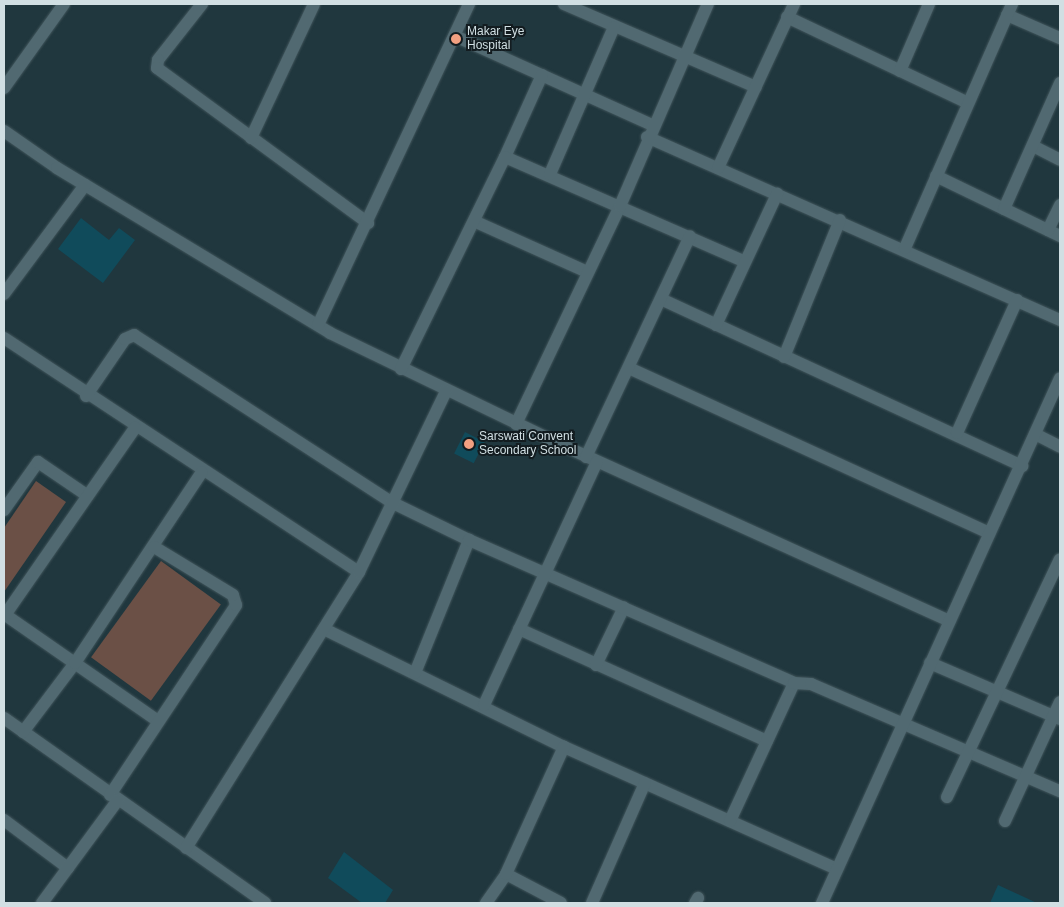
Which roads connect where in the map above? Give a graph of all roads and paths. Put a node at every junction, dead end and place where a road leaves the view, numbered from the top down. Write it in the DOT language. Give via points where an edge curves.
graph roads {
  1 [pos="64,4"];
  2 [pos="202,4"];
  3 [pos="313,4"];
  4 [pos="469,4"];
  5 [pos="708,4"];
  6 [pos="794,4"];
  7 [pos="929,4"];
  8 [pos="569,5"];
  9 [pos="1010,9"];
  10 [pos="787,17"];
  11 [pos="614,27"];
  12 [pos="455,36"];
  13 [pos="1060,38"];
  14 [pos="685,56"];
  15 [pos="900,71"];
  16 [pos="542,75"];
  17 [pos="1060,83"];
  18 [pos="756,87"];
  19 [pos="4,88"];
  20 [pos="585,93"];
  21 [pos="968,103"];
  22 [pos="4,131"];
  23 [pos="650,131"];
  24 [pos="251,138"];
  25 [pos="1033,146"];
  26 [pos="505,157"];
  27 [pos="1060,160"];
  28 [pos="718,168"];
  29 [pos="550,174"];
  30 [pos="936,176"];
  31 [pos="85,185"];
  32 [pos="777,194"];
  33 [pos="1060,205"];
  34 [pos="620,206"];
  35 [pos="1004,209"];
  36 [pos="840,220"];
  37 [pos="476,222"];
  38 [pos="368,223"];
  39 [pos="1048,230"];
  40 [pos="690,236"];
  41 [pos="1060,236"];
  42 [pos="905,248"];
  43 [pos="743,261"];
  44 [pos="586,272"];
  45 [pos="4,294"];
  46 [pos="663,300"];
  47 [pos="1017,300"];
  48 [pos="1060,320"];
  49 [pos="318,325"];
  50 [pos="716,325"];
  51 [pos="4,338"];
  52 [pos="784,357"];
  53 [pos="631,369"];
  54 [pos="401,370"];
  55 [pos="1060,378"];
  56 [pos="446,391"];
  57 [pos="86,396"];
  58 [pos="516,424"];
  59 [pos="135,428"];
  60 [pos="957,433"];
  61 [pos="1035,434"];
  62 [pos="1060,447"];
  63 [pos="592,459"];
  64 [pos="1023,466"];
  65 [pos="202,472"];
  66 [pos="88,496"];
  67 [pos="393,503"];
  68 [pos="4,510"];
  69 [pos="989,533"];
  70 [pos="469,540"];
  71 [pos="154,547"];
  72 [pos="1059,565"];
  73 [pos="359,572"];
  74 [pos="547,572"];
  75 [pos="624,607"];
  76 [pos="4,614"];
  77 [pos="949,621"];
  78 [pos="326,630"];
  79 [pos="519,630"];
  80 [pos="75,663"];
  81 [pos="930,663"];
  82 [pos="596,665"];
  83 [pos="415,673"];
  84 [pos="794,684"];
  85 [pos="998,691"];
  86 [pos="1060,702"];
  87 [pos="484,706"];
  88 [pos="1057,717"];
  89 [pos="4,718"];
  90 [pos="158,721"];
  91 [pos="903,722"];
  92 [pos="23,732"];
  93 [pos="767,741"];
  94 [pos="564,747"];
  95 [pos="971,750"];
  96 [pos="1026,776"];
  97 [pos="645,783"];
  98 [pos="1060,791"];
  99 [pos="948,797"];
  100 [pos="114,798"];
  101 [pos="4,820"];
  102 [pos="730,821"];
  103 [pos="1005,821"];
  104 [pos="186,848"];
  105 [pos="68,868"];
  106 [pos="837,869"];
  107 [pos="506,874"];
  108 [pos="42,903"];
  109 [pos="265,903"];
  110 [pos="486,903"];
  111 [pos="561,903"];
  112 [pos="592,903"];
  113 [pos="822,903"];
  1 -- 19 [label="street"];
  2 -- 24 [label="street" via="156,66"];
  3 -- 24 [label="street"];
  4 -- 12 [label="street"];
  5 -- 14 [label="street"];
  6 -- 10 [label="street"];
  7 -- 15 [label="street"];
  8 -- 11 [label="street"];
  9 -- 13 [label="street"];
  9 -- 21 [label="street"];
  10 -- 15 [label="street"];
  10 -- 18 [label="street"];
  11 -- 14 [label="street"];
  11 -- 20 [label="street"];
  12 -- 16 [label="street"];
  12 -- 38 [label="street"];
  14 -- 18 [label="street"];
  14 -- 23 [label="street"];
  15 -- 21 [label="street"];
  16 -- 20 [label="street"];
  16 -- 26 [label="street"];
  17 -- 25 [label="street"];
  18 -- 28 [label="street"];
  20 -- 23 [label="street"];
  20 -- 29 [label="street"];
  21 -- 30 [label="street"];
  22 -- 31 [label="street"];
  23 -- 28 [label="street"];
  23 -- 34 [label="street"];
  24 -- 38 [label="street"];
  25 -- 27 [label="street"];
  25 -- 35 [label="street"];
  26 -- 29 [label="street"];
  26 -- 37 [label="street"];
  28 -- 32 [label="street"];
  29 -- 34 [label="street"];
  30 -- 35 [label="street"];
  30 -- 42 [label="street"];
  31 -- 45 [label="street"];
  31 -- 49 [label="street"];
  32 -- 36 [label="street"];
  32 -- 43 [label="street"];
  33 -- 39 [label="street"];
  34 -- 40 [label="street"];
  34 -- 44 [label="street"];
  35 -- 39 [label="street"];
  36 -- 42 [label="street"];
  36 -- 52 [label="street"];
  37 -- 44 [label="street"];
  37 -- 54 [label="street"];
  38 -- 49 [label="street"];
  39 -- 41 [label="street"];
  40 -- 43 [label="street"];
  40 -- 46 [label="street"];
  42 -- 47 [label="street"];
  43 -- 50 [label="street"];
  44 -- 58 [label="street"];
  46 -- 50 [label="street"];
  46 -- 53 [label="street"];
  47 -- 48 [label="street"];
  47 -- 60 [label="street"];
  49 -- 54 [label="street"];
  50 -- 52 [label="street"];
  51 -- 57 [label="street"];
  52 -- 60 [label="street"];
  53 -- 63 [label="street"];
  53 -- 69 [label="street"];
  54 -- 56 [label="street"];
  55 -- 61 [label="street"];
  56 -- 58 [label="street"];
  56 -- 67 [label="street"];
  57 -- 59 [label="street"];
  57 -- 67 [label="street" via="124,339 134,336"];
  58 -- 63 [label="street"];
  59 -- 65 [label="street"];
  59 -- 66 [label="street"];
  60 -- 64 [label="street"];
  61 -- 62 [label="street"];
  61 -- 64 [label="street"];
  63 -- 74 [label="street"];
  63 -- 77 [label="street"];
  64 -- 69 [label="street"];
  65 -- 71 [label="street"];
  65 -- 73 [label="street"];
  66 -- 68 [label="street" via="38,462"];
  66 -- 76 [label="street"];
  67 -- 70 [label="street"];
  67 -- 73 [label="street"];
  69 -- 77 [label="street"];
  70 -- 74 [label="street"];
  70 -- 83 [label="street"];
  71 -- 80 [label="street"];
  71 -- 90 [label="street" via="237,601"];
  72 -- 85 [label="street"];
  73 -- 78 [label="street"];
  74 -- 75 [label="street"];
  74 -- 79 [label="street"];
  75 -- 82 [label="street"];
  75 -- 84 [label="street"];
  76 -- 80 [label="street"];
  77 -- 81 [label="street"];
  78 -- 83 [label="street"];
  78 -- 104 [label="street"];
  79 -- 82 [label="street"];
  79 -- 87 [label="street"];
  80 -- 90 [label="street"];
  80 -- 92 [label="street"];
  81 -- 85 [label="street"];
  81 -- 91 [label="street"];
  82 -- 93 [label="street"];
  83 -- 87 [label="street"];
  84 -- 91 [label="street" via="811,684"];
  84 -- 93 [label="street"];
  85 -- 88 [label="street"];
  85 -- 95 [label="street"];
  86 -- 88 [label="street"];
  87 -- 94 [label="street"];
  88 -- 96 [label="street"];
  89 -- 92 [label="street"];
  90 -- 100 [label="street"];
  91 -- 95 [label="street"];
  91 -- 106 [label="street"];
  92 -- 100 [label="street"];
  93 -- 102 [label="street"];
  94 -- 97 [label="street"];
  94 -- 107 [label="street"];
  95 -- 96 [label="street"];
  95 -- 99 [label="street"];
  96 -- 98 [label="street"];
  96 -- 103 [label="street"];
  97 -- 102 [label="street"];
  97 -- 112 [label="street"];
  100 -- 104 [label="street"];
  100 -- 105 [label="street"];
  101 -- 105 [label="street"];
  102 -- 106 [label="street"];
  104 -- 109 [label="street"];
  105 -- 108 [label="street"];
  106 -- 113 [label="street"];
  107 -- 110 [label="street"];
  107 -- 111 [label="street"];
}
